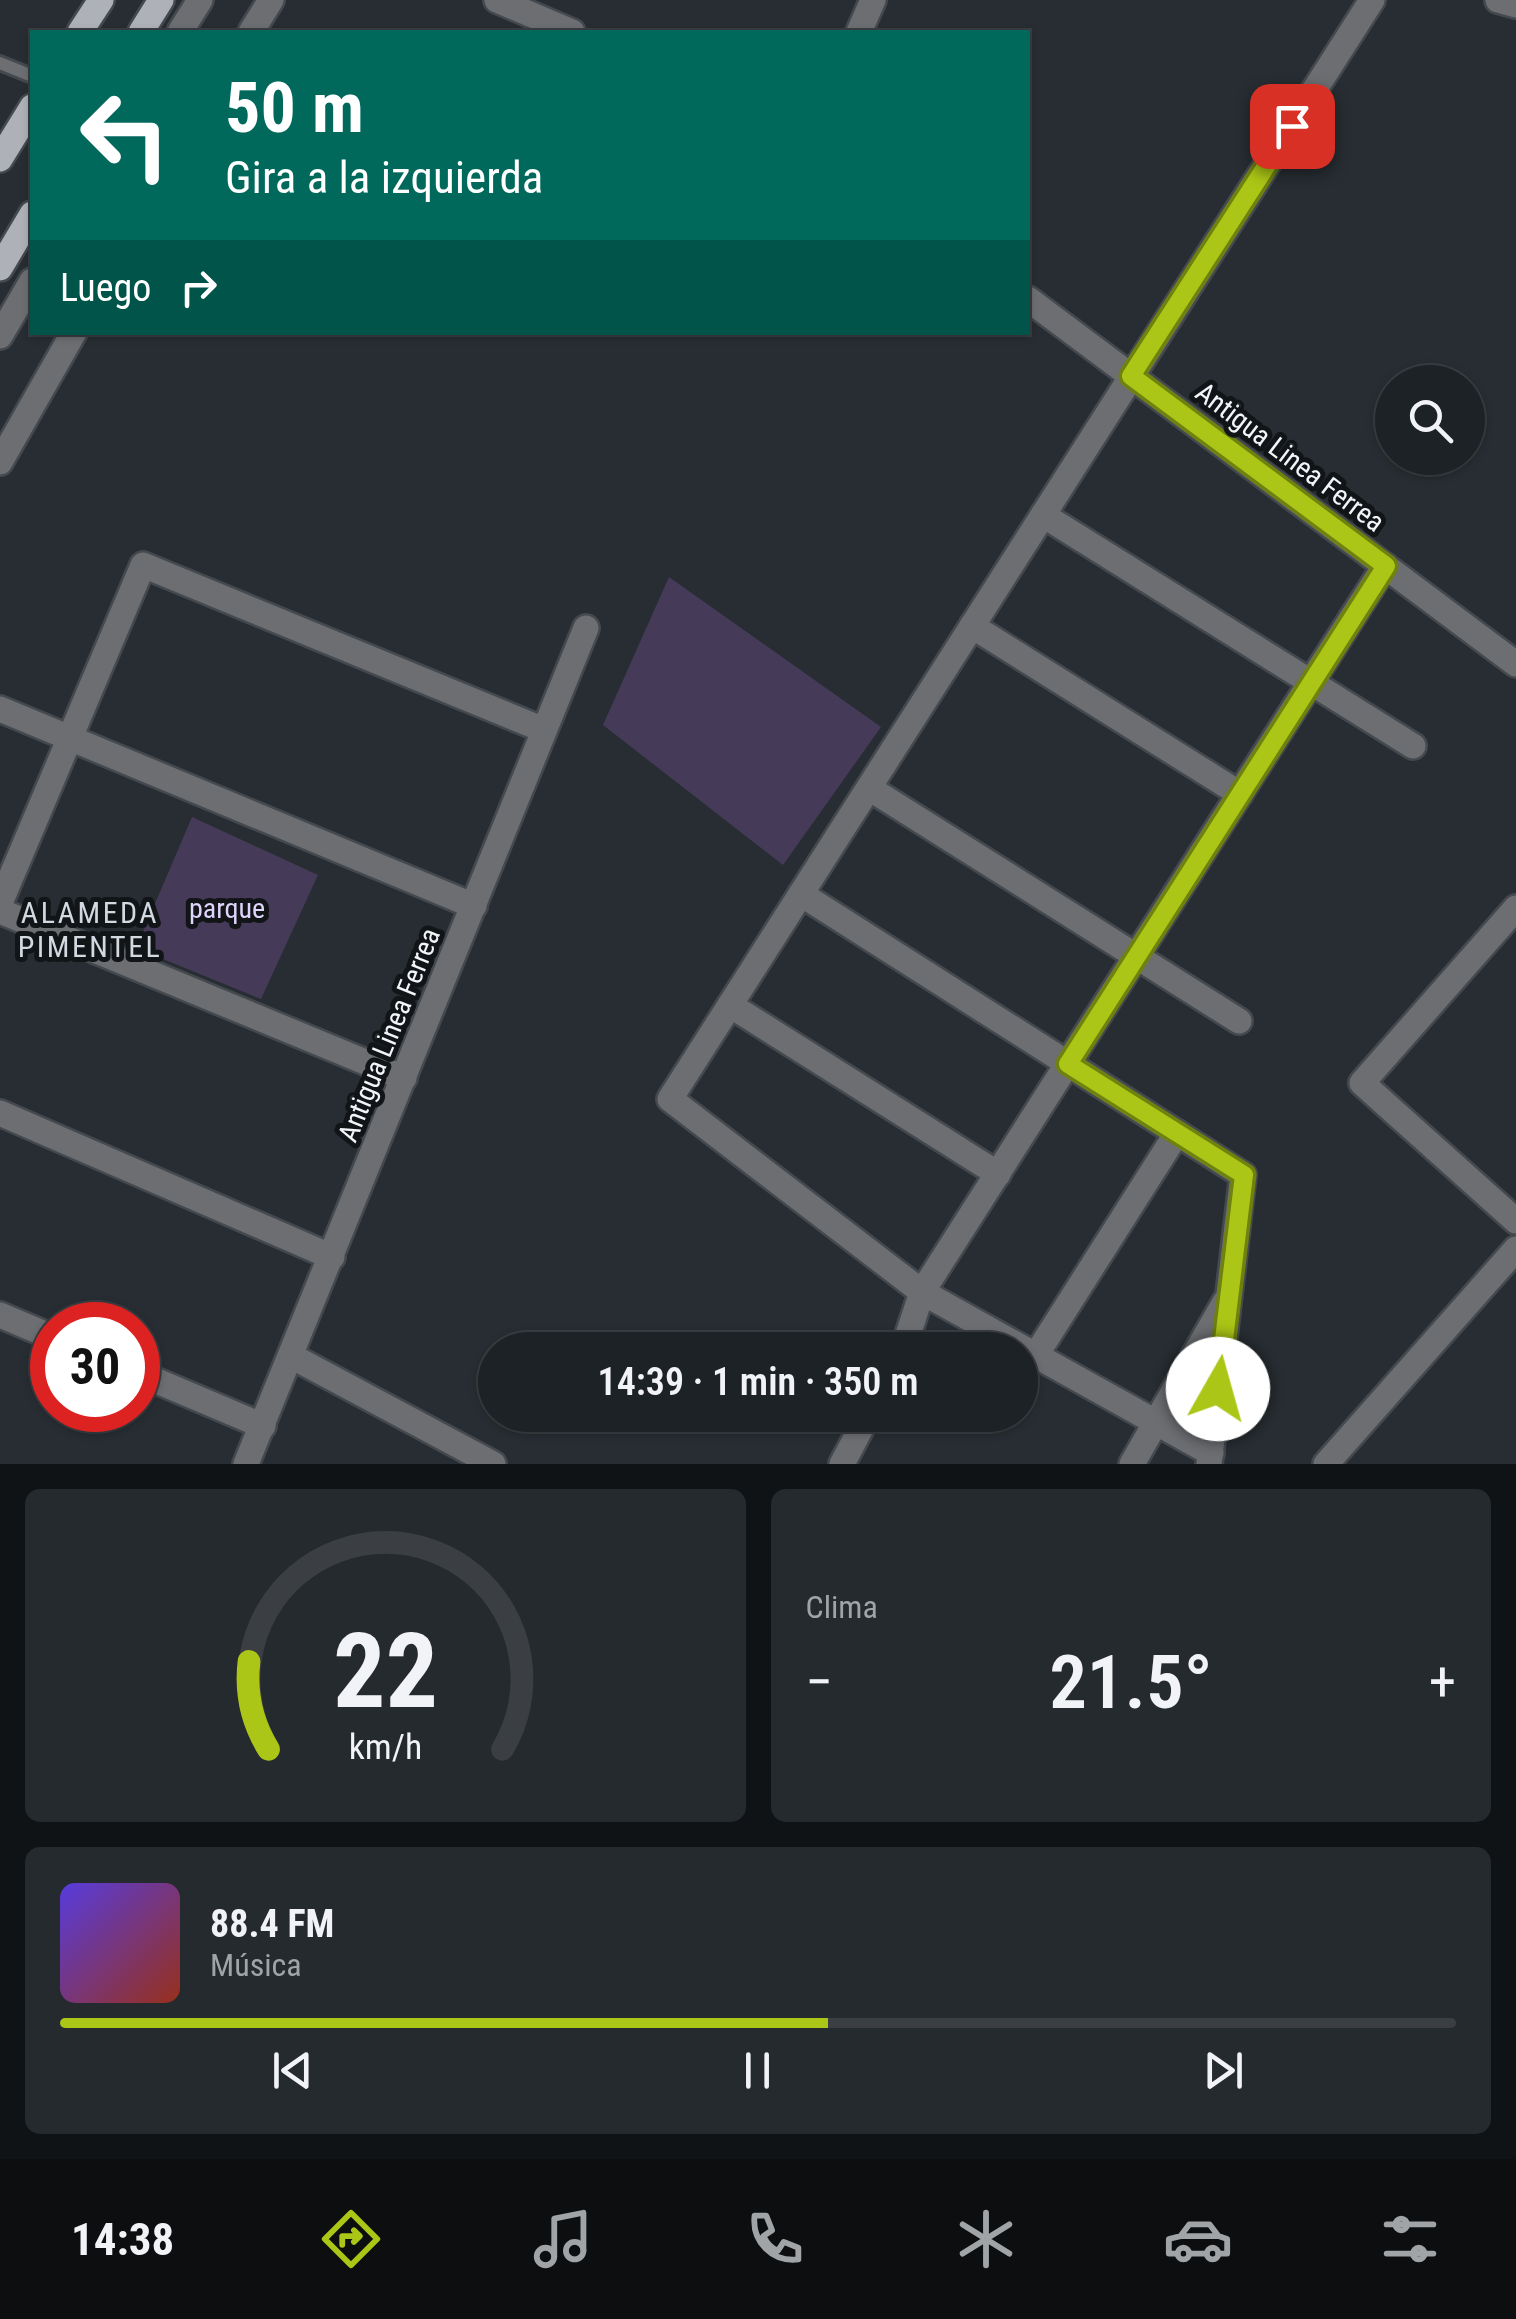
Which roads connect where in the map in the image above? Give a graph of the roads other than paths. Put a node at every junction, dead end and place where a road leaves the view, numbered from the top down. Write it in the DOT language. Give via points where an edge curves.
graph roads {
  1 [pos="101,0"];
  2 [pos="161,0"];
  3 [pos="200,0"];
  4 [pos="271,0"];
  5 [pos="497,0"];
  6 [pos="873,0"];
  7 [pos="1372,0"];
  8 [pos="1498,0"];
  9 [pos="1516,5"];
  10 [pos="81,30"];
  11 [pos="142,30"];
  12 [pos="181,30"];
  13 [pos="252,30"];
  14 [pos="567,30"];
  15 [pos="860,30"];
  16 [pos="0,63"];
  17 [pos="30,75"];
  18 [pos="30,110"];
  19 [pos="0,159"];
  20 [pos="30,217"];
  21 [pos="0,268"];
  22 [pos="30,284"];
  23 [pos="1030,300"];
  24 [pos="72,335"];
  25 [pos="0,336"];
  26 [pos="1131,376"];
  27 [pos="0,462"];
  28 [pos="1043,515"];
  29 [pos="1386,566"];
  30 [pos="972,626"];
  31 [pos="586,628"];
  32 [pos="1516,664"];
  33 [pos="1311,682"];
  34 [pos="0,709"];
  35 [pos="544,730"];
  36 [pos="70,738"];
  37 [pos="1413,746"];
  38 [pos="869,788"];
  39 [pos="1240,794"];
  40 [pos="802,894"];
  41 [pos="0,903"];
  42 [pos="474,906"];
  43 [pos="1516,908"];
  44 [pos="0,911"];
  45 [pos="1137,956"];
  46 [pos="730,1005"];
  47 [pos="1239,1021"];
  48 [pos="1068,1064"];
  49 [pos="404,1078"];
  50 [pos="0,1112"];
  51 [pos="1177,1133"];
  52 [pos="998,1174"];
  53 [pos="1516,1222"];
  54 [pos="1516,1249"];
  55 [pos="332,1257"];
  56 [pos="922,1292"];
  57 [pos="1230,1293"];
  58 [pos="0,1315"];
  59 [pos="30,1328"];
  60 [pos="909,1332"];
  61 [pos="994,1332"];
  62 [pos="1038,1352"];
  63 [pos="1038,1356"];
  64 [pos="293,1358"];
  65 [pos="160,1382"];
  66 [pos="1156,1422"];
  67 [pos="263,1426"];
  68 [pos="859,1432"];
  69 [pos="1210,1458"];
  70 [pos="246,1464"];
  71 [pos="492,1464"];
  72 [pos="842,1464"];
  73 [pos="1132,1464"];
  74 [pos="1326,1464"];
  1 -- 10 [label="main road"];
  2 -- 11 [label="main road"];
  3 -- 12 [label="street"];
  4 -- 13 [label="street"];
  5 -- 14 [label="street"];
  6 -- 15 [label="street"];
  7 -- 26 [label="street"];
  8 -- 9 [label="street"];
  16 -- 17 [label="lane"];
  18 -- 19 [label="main road"];
  20 -- 21 [label="main road"];
  22 -- 25 [label="street"];
  23 -- 26 [label="street, Antigua Linea Ferrea"];
  24 -- 27 [label="street"];
  26 -- 28 [label="street"];
  26 -- 29 [label="street, Antigua Linea Ferrea"];
  28 -- 30 [label="street"];
  28 -- 33 [label="street"];
  29 -- 32 [label="street, Antigua Linea Ferrea"];
  29 -- 33 [label="street"];
  30 -- 38 [label="street"];
  30 -- 39 [label="street"];
  31 -- 35 [label="street, Antigua Linea Ferrea"];
  33 -- 37 [label="street"];
  33 -- 39 [label="street"];
  34 -- 36 [label="street"];
  35 -- 36 [label="street" via="142,565"];
  35 -- 42 [label="street, Antigua Linea Ferrea"];
  36 -- 41 [label="street"];
  36 -- 42 [label="street"];
  38 -- 40 [label="street"];
  38 -- 45 [label="street"];
  39 -- 45 [label="street"];
  40 -- 46 [label="street"];
  40 -- 48 [label="street"];
  42 -- 49 [label="street, Antigua Linea Ferrea"];
  43 -- 53 [label="street" via="1362,1083"];
  44 -- 49 [label="street"];
  45 -- 47 [label="street"];
  45 -- 48 [label="street"];
  46 -- 52 [label="street"];
  46 -- 56 [label="street" via="670,1100"];
  48 -- 51 [label="street"];
  48 -- 52 [label="street"];
  49 -- 55 [label="street, Antigua Linea Ferrea"];
  50 -- 55 [label="street"];
  51 -- 57 [label="street" via="1244,1175"];
  51 -- 62 [label="street"];
  52 -- 56 [label="street"];
  54 -- 74 [label="street"];
  55 -- 64 [label="street, Antigua Linea Ferrea"];
  56 -- 60 [label="street"];
  56 -- 61 [label="street"];
  57 -- 66 [label="street"];
  57 -- 69 [label="street"];
  58 -- 59 [label="street"];
  63 -- 66 [label="street"];
  64 -- 67 [label="street, Antigua Linea Ferrea"];
  64 -- 71 [label="street"];
  65 -- 67 [label="street"];
  66 -- 69 [label="street"];
  66 -- 73 [label="street"];
  67 -- 70 [label="street, Antigua Linea Ferrea"];
  68 -- 72 [label="street"];
}
